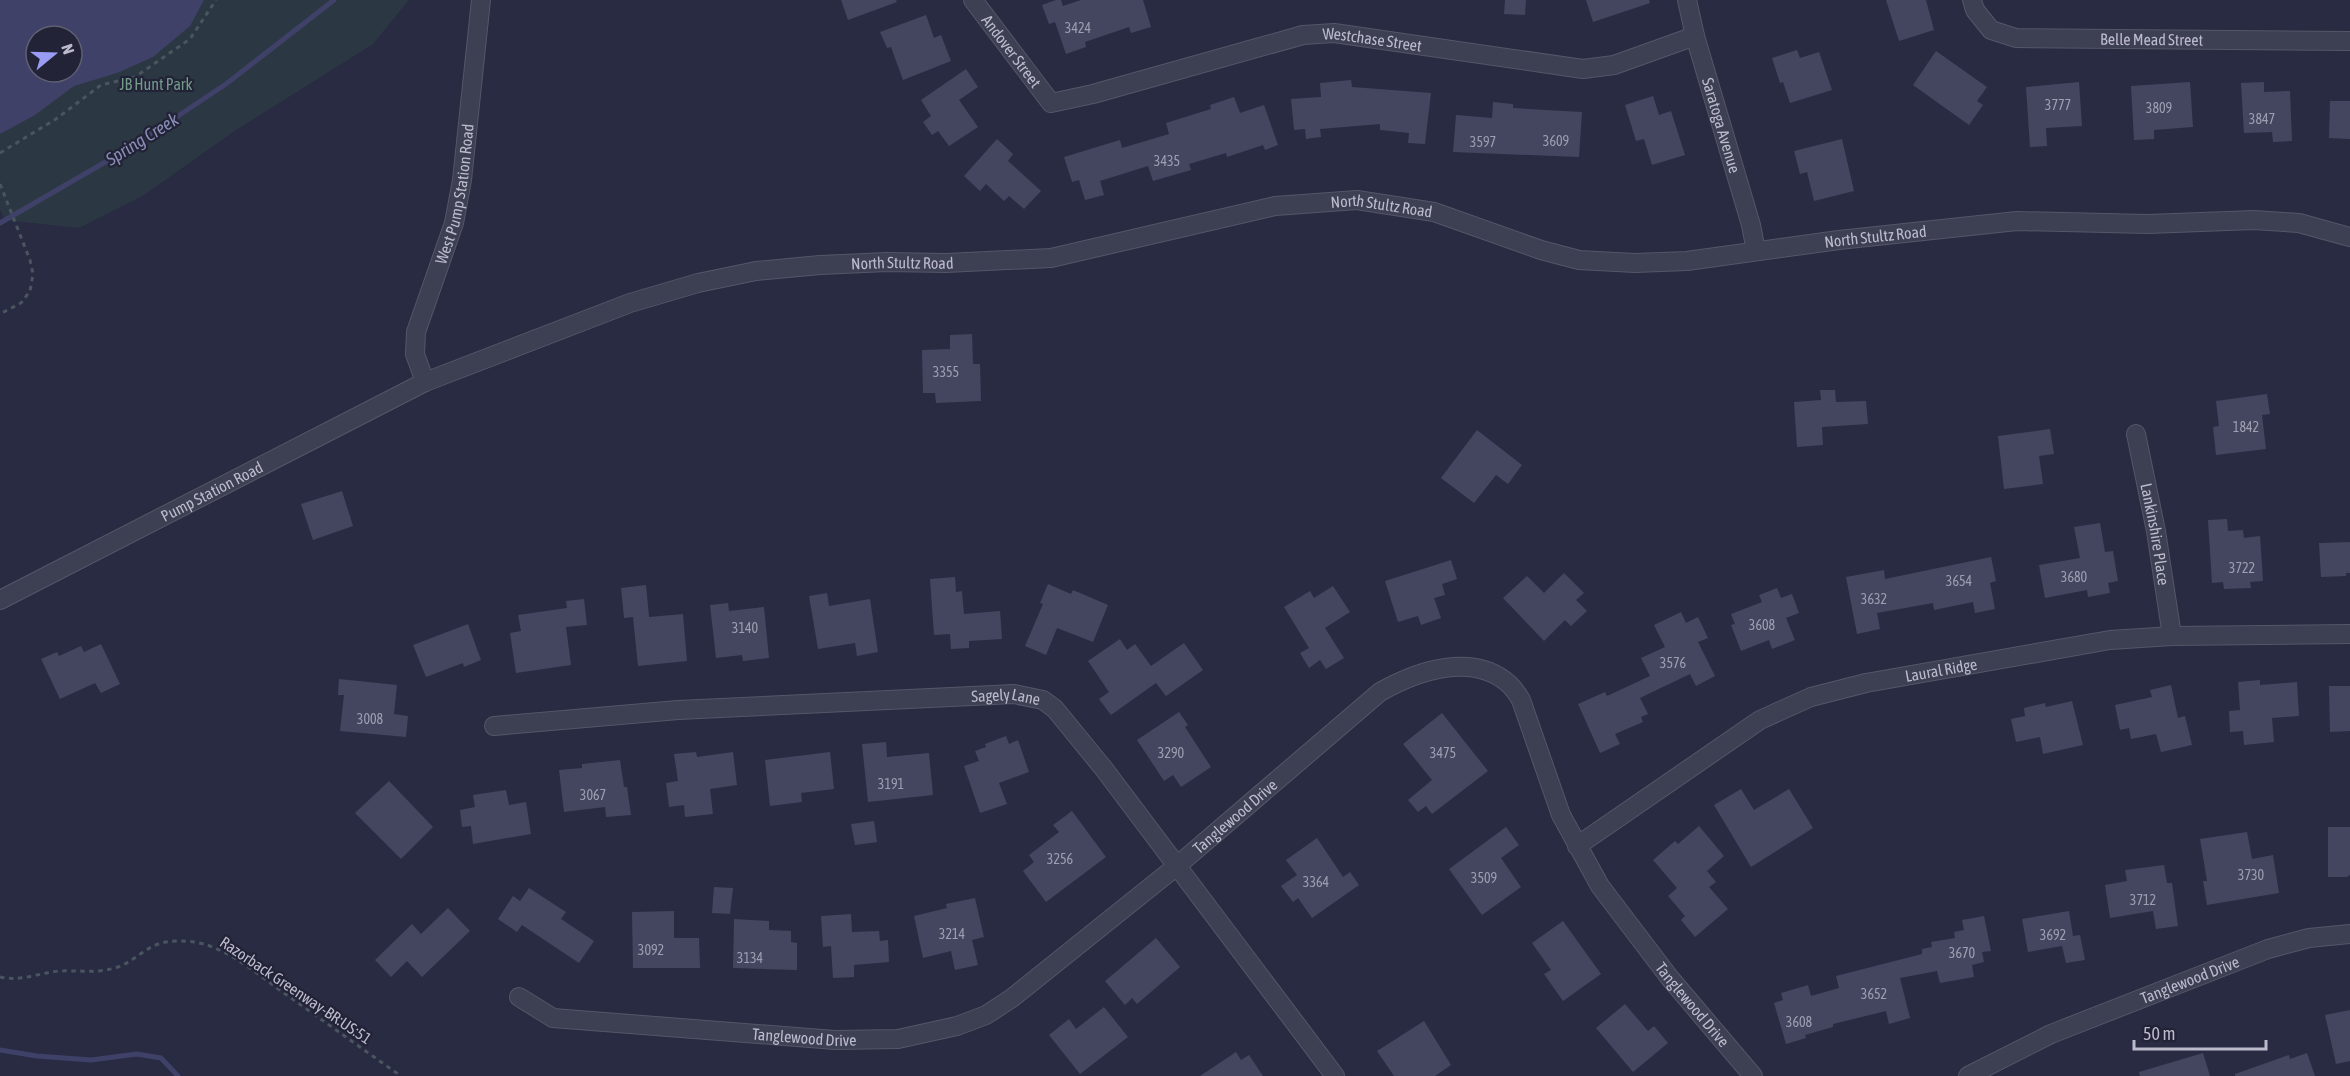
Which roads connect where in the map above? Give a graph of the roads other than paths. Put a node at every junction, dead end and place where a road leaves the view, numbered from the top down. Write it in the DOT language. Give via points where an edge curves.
graph roads {
  1 [pos="481,0"];
  2 [pos="973,0"];
  3 [pos="1687,0"];
  4 [pos="1972,0"];
  5 [pos="1695,36"];
  6 [pos="2350,41"];
  7 [pos="1051,104"];
  8 [pos="2350,237"];
  9 [pos="1756,251"];
  10 [pos="424,382"];
  11 [pos="2136,434"];
  12 [pos="0,600"];
  13 [pos="2350,634"];
  14 [pos="2172,636"];
  15 [pos="494,726"];
  16 [pos="1577,846"];
  17 [pos="1178,865"];
  18 [pos="2350,934"];
  19 [pos="519,997"];
  20 [pos="1335,1076"];
  21 [pos="1754,1076"];
  22 [pos="1968,1076"];
  1 -- 10 [label="street, West Pump Station Road" via="454,223 416,332 416,354"];
  2 -- 7 [label="street, Andover Street"];
  3 -- 5 [label="street, Saratoga Avenue"];
  4 -- 6 [label="street, Belle Mead Street" via="1991,30 2016,38"];
  5 -- 7 [label="street, Westchase Street" via="1614,65 1583,69 1318,33"];
  5 -- 9 [label="street, Saratoga Avenue"];
  8 -- 9 [label="street, North Stultz Road" via="2299,223 2254,220 2148,224 2017,221"];
  9 -- 10 [label="street, North Stultz Road" via="1687,261 1579,260 1434,212 1357,200 1275,206 1051,258 887,262 756,271 630,303"];
  10 -- 12 [label="street, Pump Station Road"];
  11 -- 14 [label="street, Lankinshire Place"];
  13 -- 14 [label="street, Laural Ridge"];
  14 -- 16 [label="street, Laural Ridge" via="2067,647 1866,683 1811,697 1751,726"];
  15 -- 17 [label="street, Sagely Lane" via="678,710 998,694 1029,696 1043,700 1068,723"];
  16 -- 17 [label="street, Tanglewood Drive" via="1561,815 1521,700 1510,685 1491,674 1473,667 1456,667 1417,675 1380,692"];
  16 -- 21 [label="street, Tanglewood Drive" via="1600,886 1662,968"];
  17 -- 19 [label="street, Tanglewood Drive" via="1012,998 986,1015 928,1033 898,1039 835,1040 553,1018"];
  17 -- 20 [label="street, Sagely Lane"];
  18 -- 22 [label="street, Tanglewood Drive" via="2308,938 2268,949 2051,1034"];
}
